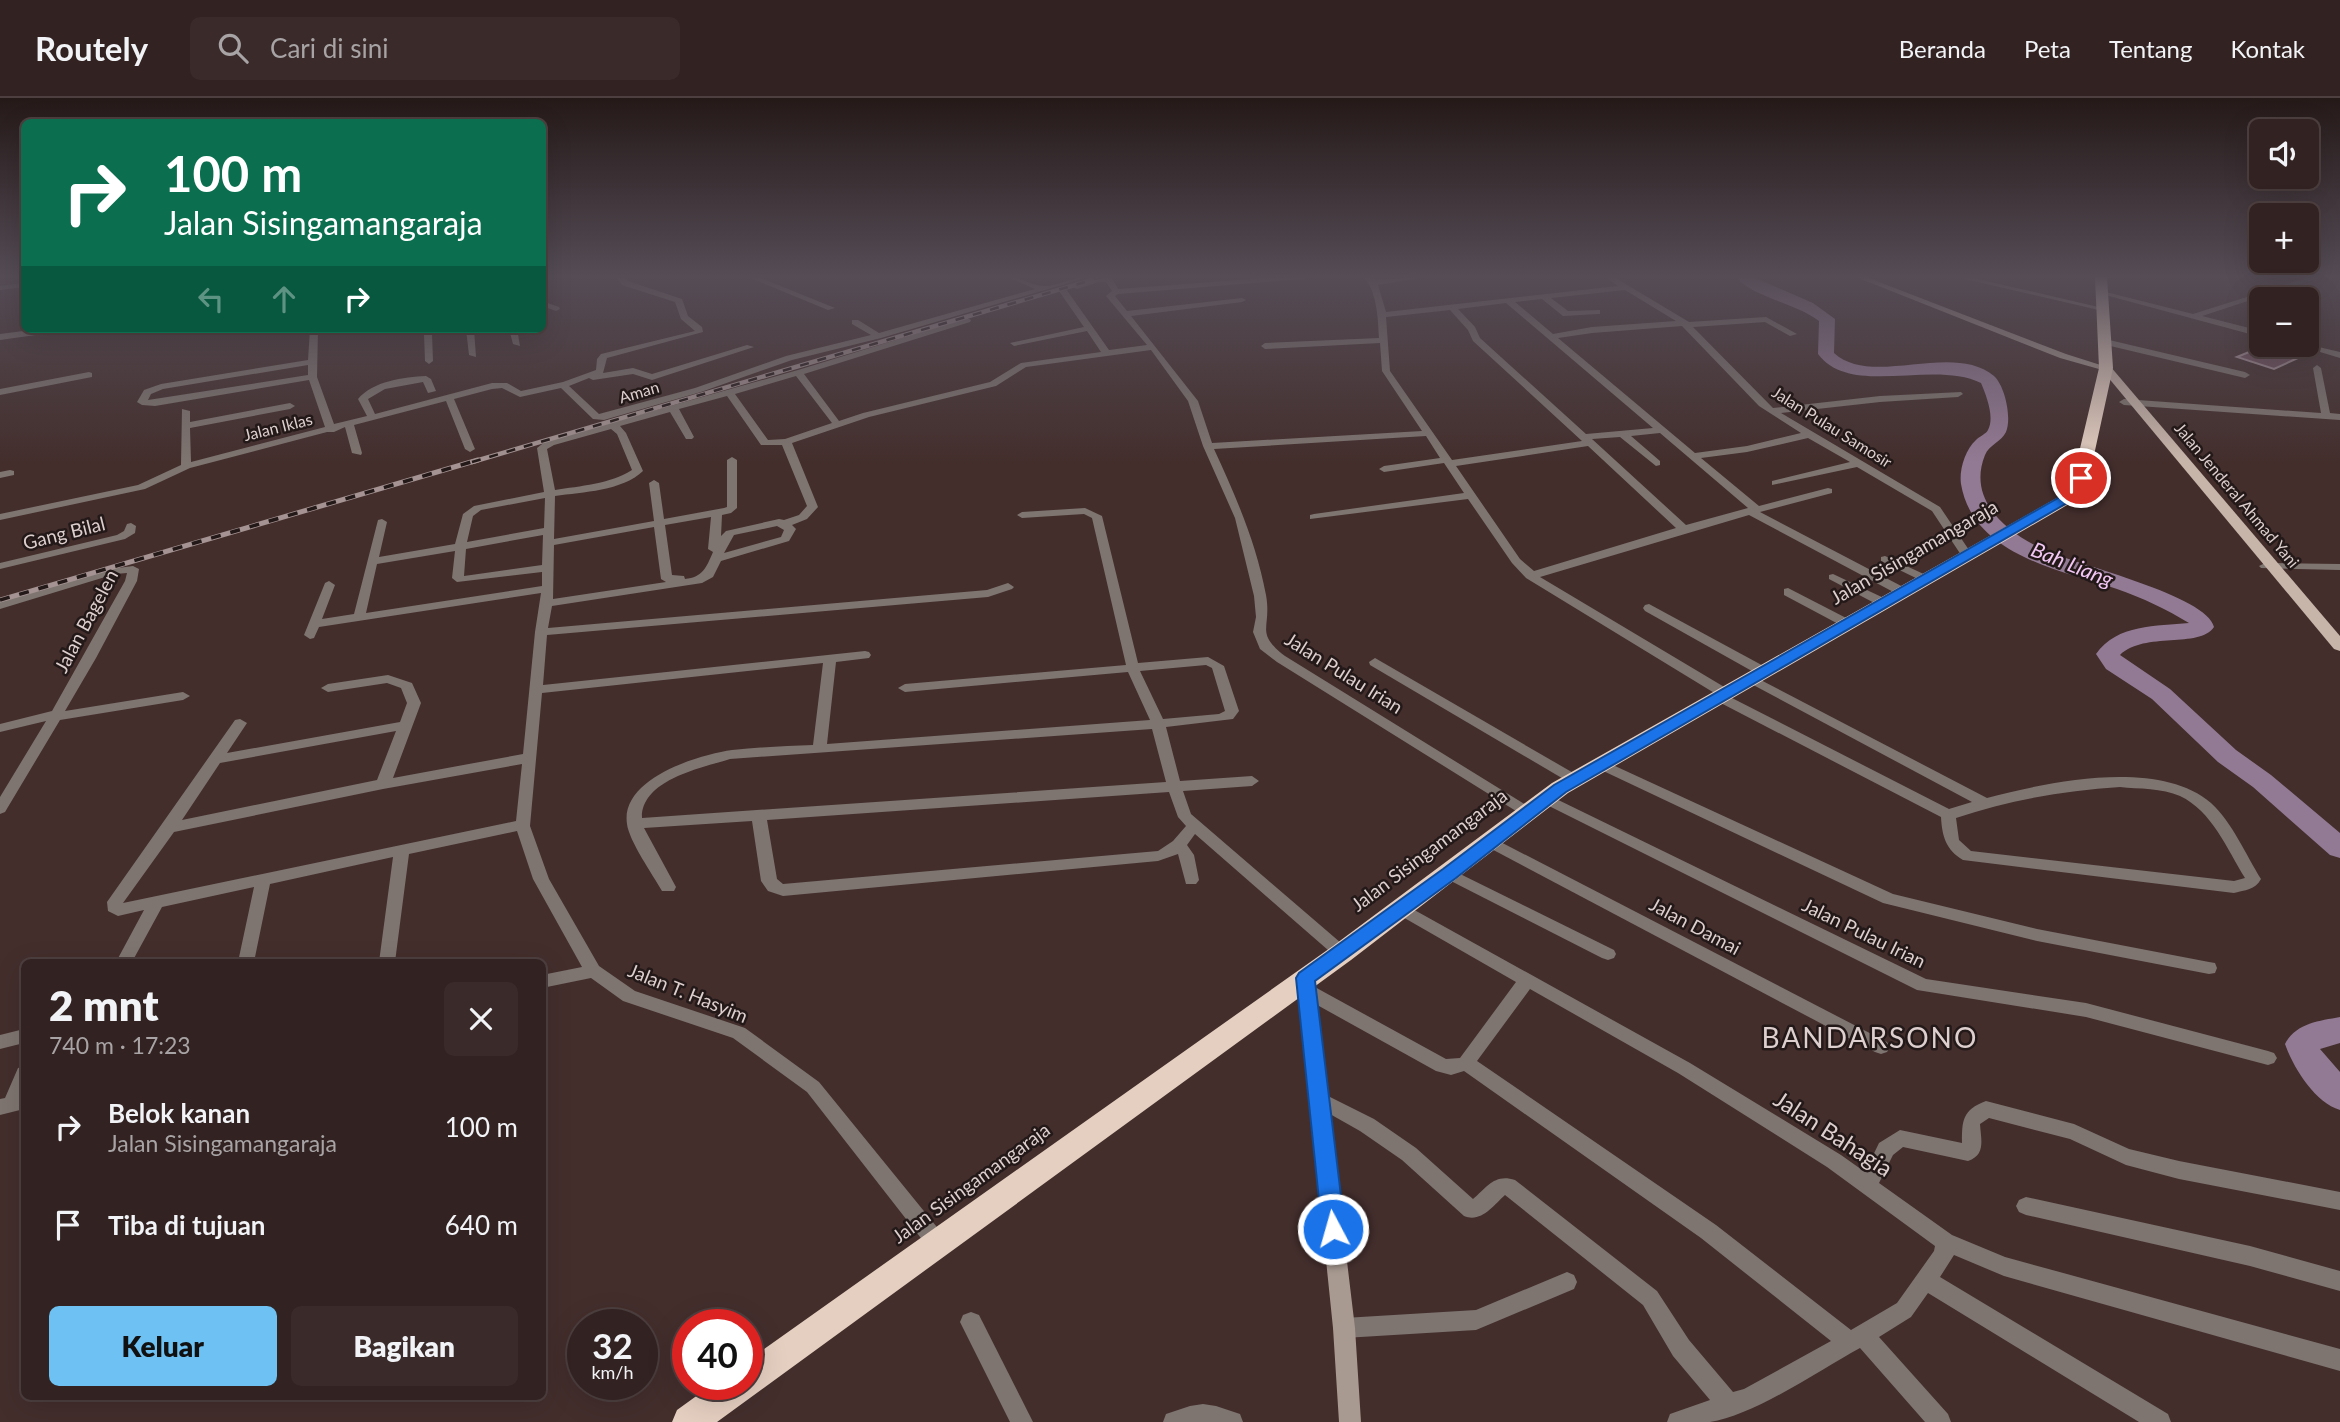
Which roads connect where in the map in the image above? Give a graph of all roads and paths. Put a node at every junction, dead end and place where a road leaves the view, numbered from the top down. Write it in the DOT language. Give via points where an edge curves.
graph roads {
  1 [pos="314,339"];
  2 [pos="428,339"];
  3 [pos="471,339"];
  4 [pos="516,339"];
  5 [pos="672,339"];
  6 [pos="867,339"];
  7 [pos="908,339"];
  8 [pos="1035,339"];
  9 [pos="1097,339"];
  10 [pos="1147,339"];
  11 [pos="1476,339"];
  12 [pos="1553,339"];
  13 [pos="1701,339"];
  14 [pos="2022,339"];
  15 [pos="2105,339"];
  16 [pos="1384,340"];
  17 [pos="2105,342"];
  18 [pos="1014,343"];
  19 [pos="517,344"];
  20 [pos="1153,346"];
  21 [pos="1265,346"];
  22 [pos="750,347"];
  23 [pos="2319,350"];
  24 [pos="1106,352"];
  25 [pos="473,355"];
  26 [pos="2340,355"];
  27 [pos="707,360"];
  28 [pos="429,361"];
  29 [pos="313,362"];
  30 [pos="717,366"];
  31 [pos="2317,369"];
  32 [pos="727,371"];
  33 [pos="801,372"];
  34 [pos="2105,374"];
  35 [pos="89,375"];
  36 [pos="2245,375"];
  37 [pos="312,376"];
  38 [pos="737,377"];
  39 [pos="583,379"];
  40 [pos="562,384"];
  41 [pos="431,391"];
  42 [pos="0,392"];
  43 [pos="729,392"];
  44 [pos="1958,394"];
  45 [pos="449,398"];
  46 [pos="2130,402"];
  47 [pos="290,406"];
  48 [pos="673,408"];
  49 [pos="185,411"];
  50 [pos="1772,411"];
  51 [pos="2326,416"];
  52 [pos="2340,417"];
  53 [pos="373,418"];
  54 [pos="608,421"];
  55 [pos="837,424"];
  56 [pos="349,425"];
  57 [pos="185,426"];
  58 [pos="331,430"];
  59 [pos="1661,430"];
  60 [pos="1430,433"];
  61 [pos="1622,433"];
  62 [pos="1811,434"];
  63 [pos="689,437"];
  64 [pos="1588,440"];
  65 [pos="786,442"];
  66 [pos="1208,446"];
  67 [pos="470,450"];
  68 [pos="358,453"];
  69 [pos="1692,456"];
  70 [pos="732,460"];
  71 [pos="1448,462"];
  72 [pos="1656,463"];
  73 [pos="1860,463"];
  74 [pos="186,466"];
  75 [pos="1384,469"];
  76 [pos="1776,482"];
  77 [pos="654,483"];
  78 [pos="1828,491"];
  79 [pos="550,494"];
  80 [pos="1472,495"];
  81 [pos="1753,510"];
  82 [pos="717,513"];
  83 [pos="1022,515"];
  84 [pos="0,517"];
  85 [pos="1314,517"];
  86 [pos="382,522"];
  87 [pos="785,524"];
  88 [pos="659,525"];
  89 [pos="131,526"];
  90 [pos="1684,529"];
  91 [pos="548,537"];
  92 [pos="462,546"];
  93 [pos="1967,556"];
  94 [pos="716,559"];
  95 [pos="1885,559"];
  96 [pos="372,562"];
  97 [pos="0,566"];
  98 [pos="2270,566"];
  99 [pos="2340,567"];
  100 [pos="546,568"];
  101 [pos="1530,576"];
  102 [pos="1833,577"];
  103 [pos="1926,579"];
  104 [pos="330,585"];
  105 [pos="1008,587"];
  106 [pos="1788,592"];
  107 [pos="546,596"];
  108 [pos="1894,598"];
  109 [pos="0,605"];
  110 [pos="1648,608"];
  111 [pos="359,617"];
  112 [pos="1848,624"];
  113 [pos="541,632"];
  114 [pos="2340,646"];
  115 [pos="2340,653"];
  116 [pos="865,655"];
  117 [pos="830,659"];
  118 [pos="1375,662"];
  119 [pos="1133,669"];
  120 [pos="1757,676"];
  121 [pos="328,688"];
  122 [pos="905,688"];
  123 [pos="536,690"];
  124 [pos="1723,695"];
  125 [pos="183,696"];
  126 [pos="56,716"];
  127 [pos="240,723"];
  128 [pos="1158,724"];
  129 [pos="407,725"];
  130 [pos="0,728"];
  131 [pos="820,747"];
  132 [pos="217,758"];
  133 [pos="528,758"];
  134 [pos="1602,765"];
  135 [pos="1252,781"];
  136 [pos="1577,781"];
  137 [pos="383,784"];
  138 [pos="1175,788"];
  139 [pos="1985,803"];
  140 [pos="1537,806"];
  141 [pos="0,809"];
  142 [pos="1948,815"];
  143 [pos="759,816"];
  144 [pos="634,824"];
  145 [pos="523,825"];
  146 [pos="1193,825"];
  147 [pos="169,828"];
  148 [pos="1489,841"];
  149 [pos="1180,845"];
  150 [pos="402,852"];
  151 [pos="1450,874"];
  152 [pos="1191,880"];
  153 [pos="263,882"];
  154 [pos="668,887"];
  155 [pos="155,904"];
  156 [pos="1400,908"];
  157 [pos="1342,953"];
  158 [pos="1608,954"];
  159 [pos="126,959"];
  160 [pos="247,959"];
  161 [pos="387,959"];
  162 [pos="2208,968"];
  163 [pos="593,971"];
  164 [pos="1527,980"];
  165 [pos="546,981"];
  166 [pos="1306,985"];
  167 [pos="21,1037"];
  168 [pos="0,1042"];
  169 [pos="1881,1047"];
  170 [pos="2268,1058"];
  171 [pos="1466,1063"];
  172 [pos="21,1081"];
  173 [pos="1320,1100"];
  174 [pos="12,1104"];
  175 [pos="1868,1185"];
  176 [pos="2340,1201"];
  177 [pos="2026,1206"];
  178 [pos="1945,1242"];
  179 [pos="938,1244"];
  180 [pos="1925,1280"];
  181 [pos="2340,1281"];
  182 [pos="1567,1282"];
  183 [pos="971,1322"];
  184 [pos="1344,1328"];
  185 [pos="1855,1338"];
  186 [pos="2340,1360"];
  187 [pos="763,1370"];
  188 [pos="720,1400"];
  189 [pos="1730,1406"];
  190 [pos="690,1422"];
  191 [pos="1021,1422"];
  192 [pos="1174,1422"];
  193 [pos="1232,1422"];
  194 [pos="1350,1422"];
  195 [pos="1678,1422"];
  196 [pos="1940,1422"];
  197 [pos="2160,1422"];
  1 -- 29 [label="street"];
  2 -- 28 [label="street"];
  3 -- 25 [label="street"];
  4 -- 19 [label="street"];
  5 -- 39 [label="street" via="604,356 600,371"];
  6 -- 38 [label="street, Aman"];
  7 -- 33 [label="street"];
  8 -- 18 [label="street"];
  9 -- 24 [label="street"];
  10 -- 20 [label="street, Jalan Pulau Irian"];
  11 -- 64 [label="street"];
  12 -- 59 [label="street"];
  13 -- 50 [label="street, Jalan Pulau Samosir"];
  14 -- 34 [label="street"];
  15 -- 17 [label="highway, Jalan Sisingamangaraja"];
  16 -- 21 [label="street"];
  16 -- 60 [label="street" via="1386,371"];
  17 -- 34 [label="highway, Jalan Sisingamangaraja"];
  17 -- 36 [label="street"];
  20 -- 24 [label="street"];
  20 -- 66 [label="street, Jalan Pulau Irian" via="1193,401"];
  22 -- 27 [label="street, Jalan Iklas"];
  23 -- 26 [label="street"];
  24 -- 55 [label="street" via="1024,365 993,384"];
  27 -- 30 [label="street"];
  27 -- 39 [label="street, Jalan Iklas" via="652,377 633,371"];
  29 -- 37 [label="street"];
  29 -- 37 [label="street" via="152,389 142,402"];
  31 -- 51 [label="street"];
  32 -- 38 [label="street"];
  33 -- 43 [label="street"];
  33 -- 55 [label="street"];
  34 -- 46 [label="main road, Jalan Jenderal Ahmad Yani"];
  34 -- 93 [label="highway, Jalan Sisingamangaraja" via="2081,478 2070,497"];
  35 -- 42 [label="street"];
  37 -- 58 [label="street"];
  38 -- 54 [label="street, Aman"];
  39 -- 40 [label="street, Jalan Iklas"];
  40 -- 45 [label="street, Jalan Iklas" via="520,394 504,385 492,386"];
  40 -- 54 [label="street" via="596,417"];
  41 -- 53 [label="street" via="426,379 421,379 365,395"];
  43 -- 48 [label="street"];
  43 -- 65 [label="street" via="765,443"];
  44 -- 50 [label="street"];
  45 -- 53 [label="street, Jalan Iklas"];
  45 -- 67 [label="street"];
  46 -- 51 [label="street"];
  46 -- 98 [label="main road, Jalan Jenderal Ahmad Yani"];
  47 -- 57 [label="street"];
  48 -- 54 [label="street"];
  48 -- 63 [label="street"];
  49 -- 57 [label="street"];
  50 -- 62 [label="street, Jalan Pulau Samosir"];
  51 -- 52 [label="street"];
  53 -- 56 [label="street, Jalan Iklas"];
  54 -- 79 [label="street, Jalan T. Hasyim" via="542,448"];
  54 -- 79 [label="street" via="621,433 638,471 635,475"];
  55 -- 65 [label="street"];
  56 -- 58 [label="street, Jalan Iklas"];
  56 -- 68 [label="street"];
  57 -- 74 [label="street"];
  58 -- 74 [label="street, Jalan Iklas"];
  59 -- 61 [label="street"];
  59 -- 69 [label="street"];
  60 -- 66 [label="street"];
  60 -- 71 [label="street"];
  61 -- 64 [label="street"];
  61 -- 72 [label="street"];
  62 -- 69 [label="street"];
  62 -- 73 [label="street, Jalan Pulau Samosir"];
  64 -- 71 [label="street"];
  64 -- 90 [label="street"];
  65 -- 87 [label="street" via="813,506 803,517"];
  66 -- 140 [label="street, Jalan Pulau Irian" via="1240,518 1260,596 1259,632 1264,646"];
  69 -- 81 [label="street"];
  70 -- 82 [label="street" via="732,508"];
  71 -- 75 [label="street"];
  71 -- 80 [label="street"];
  73 -- 76 [label="street"];
  73 -- 93 [label="street, Jalan Pulau Samosir" via="1936,509"];
  74 -- 84 [label="street, Jalan Iklas" via="141,487"];
  77 -- 88 [label="street"];
  78 -- 81 [label="street"];
  79 -- 91 [label="street, Jalan T. Hasyim"];
  79 -- 92 [label="street" via="471,510"];
  80 -- 85 [label="street"];
  80 -- 101 [label="street"];
  81 -- 90 [label="street"];
  81 -- 108 [label="street"];
  82 -- 88 [label="street"];
  82 -- 88 [label="street" via="714,550 707,566 699,574 671,580 667,579"];
  83 -- 119 [label="street" via="1085,511 1097,516"];
  86 -- 96 [label="street"];
  87 -- 94 [label="street" via="730,533"];
  87 -- 94 [label="street" via="790,529 785,539"];
  88 -- 91 [label="street"];
  89 -- 97 [label="street, Gang Bilal" via="121,537"];
  90 -- 101 [label="street"];
  91 -- 92 [label="street"];
  91 -- 100 [label="street, Jalan T. Hasyim"];
  92 -- 96 [label="street"];
  92 -- 100 [label="street" via="461,580"];
  93 -- 103 [label="highway, Jalan Sisingamangaraja"];
  94 -- 107 [label="street" via="707,577 698,581"];
  95 -- 103 [label="street"];
  96 -- 111 [label="street"];
  98 -- 99 [label="street"];
  98 -- 114 [label="main road, Jalan Jenderal Ahmad Yani"];
  98 -- 115 [label="main road, Jalan Jenderal Ahmad Yani"];
  100 -- 107 [label="street, Jalan T. Hasyim"];
  101 -- 124 [label="street"];
  102 -- 108 [label="street"];
  103 -- 108 [label="highway, Jalan Sisingamangaraja"];
  104 -- 111 [label="street" via="313,629"];
  105 -- 113 [label="street" via="988,593"];
  106 -- 112 [label="street"];
  107 -- 111 [label="street"];
  107 -- 113 [label="street, Jalan T. Hasyim"];
  108 -- 112 [label="highway, Jalan Sisingamangaraja"];
  109 -- 126 [label="street, Jalan Bagelen" via="133,569 119,604"];
  110 -- 120 [label="street"];
  112 -- 120 [label="highway, Jalan Sisingamangaraja"];
  113 -- 123 [label="street, Jalan T. Hasyim"];
  116 -- 117 [label="street"];
  117 -- 123 [label="street"];
  117 -- 131 [label="street"];
  118 -- 136 [label="street"];
  119 -- 122 [label="street"];
  119 -- 128 [label="street"];
  119 -- 128 [label="street" via="1208,661 1218,666 1232,710 1228,716"];
  120 -- 124 [label="highway, Jalan Sisingamangaraja"];
  120 -- 139 [label="street"];
  121 -- 129 [label="street" via="388,679 407,686 414,703"];
  123 -- 133 [label="street, Jalan T. Hasyim"];
  124 -- 134 [label="highway, Jalan Sisingamangaraja"];
  124 -- 142 [label="street"];
  125 -- 126 [label="street"];
  126 -- 130 [label="street"];
  126 -- 141 [label="street, Jalan Bagelen"];
  127 -- 132 [label="street"];
  128 -- 131 [label="street"];
  128 -- 138 [label="street"];
  129 -- 132 [label="street"];
  129 -- 137 [label="street"];
  131 -- 144 [label="street" via="730,755 663,776 646,790"];
  132 -- 147 [label="street"];
  133 -- 137 [label="street"];
  133 -- 145 [label="street, Jalan T. Hasyim"];
  134 -- 136 [label="highway, Jalan Sisingamangaraja"];
  134 -- 162 [label="street" via="1889,899 2037,935"];
  135 -- 138 [label="street"];
  136 -- 140 [label="highway, Jalan Sisingamangaraja"];
  137 -- 147 [label="street"];
  138 -- 143 [label="street"];
  138 -- 146 [label="street"];
  139 -- 142 [label="street"];
  139 -- 142 [label="street" via="2108,782 2162,786 2191,795 2206,806 2253,879 2234,887 1968,856 1950,841"];
  140 -- 148 [label="highway, Jalan Sisingamangaraja"];
  140 -- 170 [label="street, Jalan Pulau Irian" via="1923,985 2086,1010"];
  143 -- 144 [label="street"];
  143 -- 149 [label="street" via="769,881 783,890 1158,856"];
  144 -- 154 [label="street"];
  145 -- 150 [label="street"];
  145 -- 163 [label="street, Jalan T. Hasyim" via="541,879"];
  146 -- 149 [label="street"];
  146 -- 157 [label="street"];
  147 -- 155 [label="street" via="114,907 125,910"];
  148 -- 151 [label="highway, Jalan Sisingamangaraja"];
  148 -- 169 [label="street, Jalan Damai"];
  149 -- 152 [label="street"];
  150 -- 153 [label="street"];
  150 -- 161 [label="street"];
  151 -- 156 [label="highway, Jalan Sisingamangaraja"];
  151 -- 158 [label="street"];
  153 -- 155 [label="street"];
  153 -- 160 [label="street"];
  155 -- 159 [label="street"];
  156 -- 157 [label="highway, Jalan Sisingamangaraja"];
  156 -- 164 [label="street, Jalan Bahagia"];
  157 -- 166 [label="highway, Jalan Sisingamangaraja"];
  163 -- 165 [label="street"];
  163 -- 179 [label="street, Jalan T. Hasyim" via="628,996 739,1033 813,1087"];
  164 -- 171 [label="street"];
  164 -- 175 [label="street, Jalan Bahagia" via="1684,1068"];
  166 -- 171 [label="street" via="1442,1066"];
  166 -- 173 [label="street"];
  166 -- 179 [label="highway, Jalan Sisingamangaraja"];
  167 -- 168 [label="street"];
  171 -- 185 [label="street"];
  172 -- 174 [label="street"];
  173 -- 184 [label="street"];
  173 -- 189 [label="street" via="1409,1154 1471,1210 1507,1186 1650,1298 1681,1349"];
  175 -- 176 [label="street" via="1886,1149 1900,1138 1968,1153 1973,1140 1971,1121 1986,1109 2074,1132 2126,1157"];
  175 -- 178 [label="street, Jalan Bahagia"];
  177 -- 181 [label="street"];
  178 -- 180 [label="street" via="1944,1254"];
  178 -- 186 [label="street, Jalan Bahagia" via="2004,1266"];
  179 -- 187 [label="highway, Jalan Sisingamangaraja"];
  180 -- 185 [label="street" via="1903,1310"];
  180 -- 197 [label="street"];
  182 -- 184 [label="street" via="1476,1320"];
  183 -- 191 [label="street"];
  184 -- 194 [label="street"];
  185 -- 189 [label="street"];
  185 -- 196 [label="street"];
  188 -- 190 [label="highway"];
  189 -- 195 [label="street"];
  192 -- 193 [label="street" via="1196,1413"];
}
